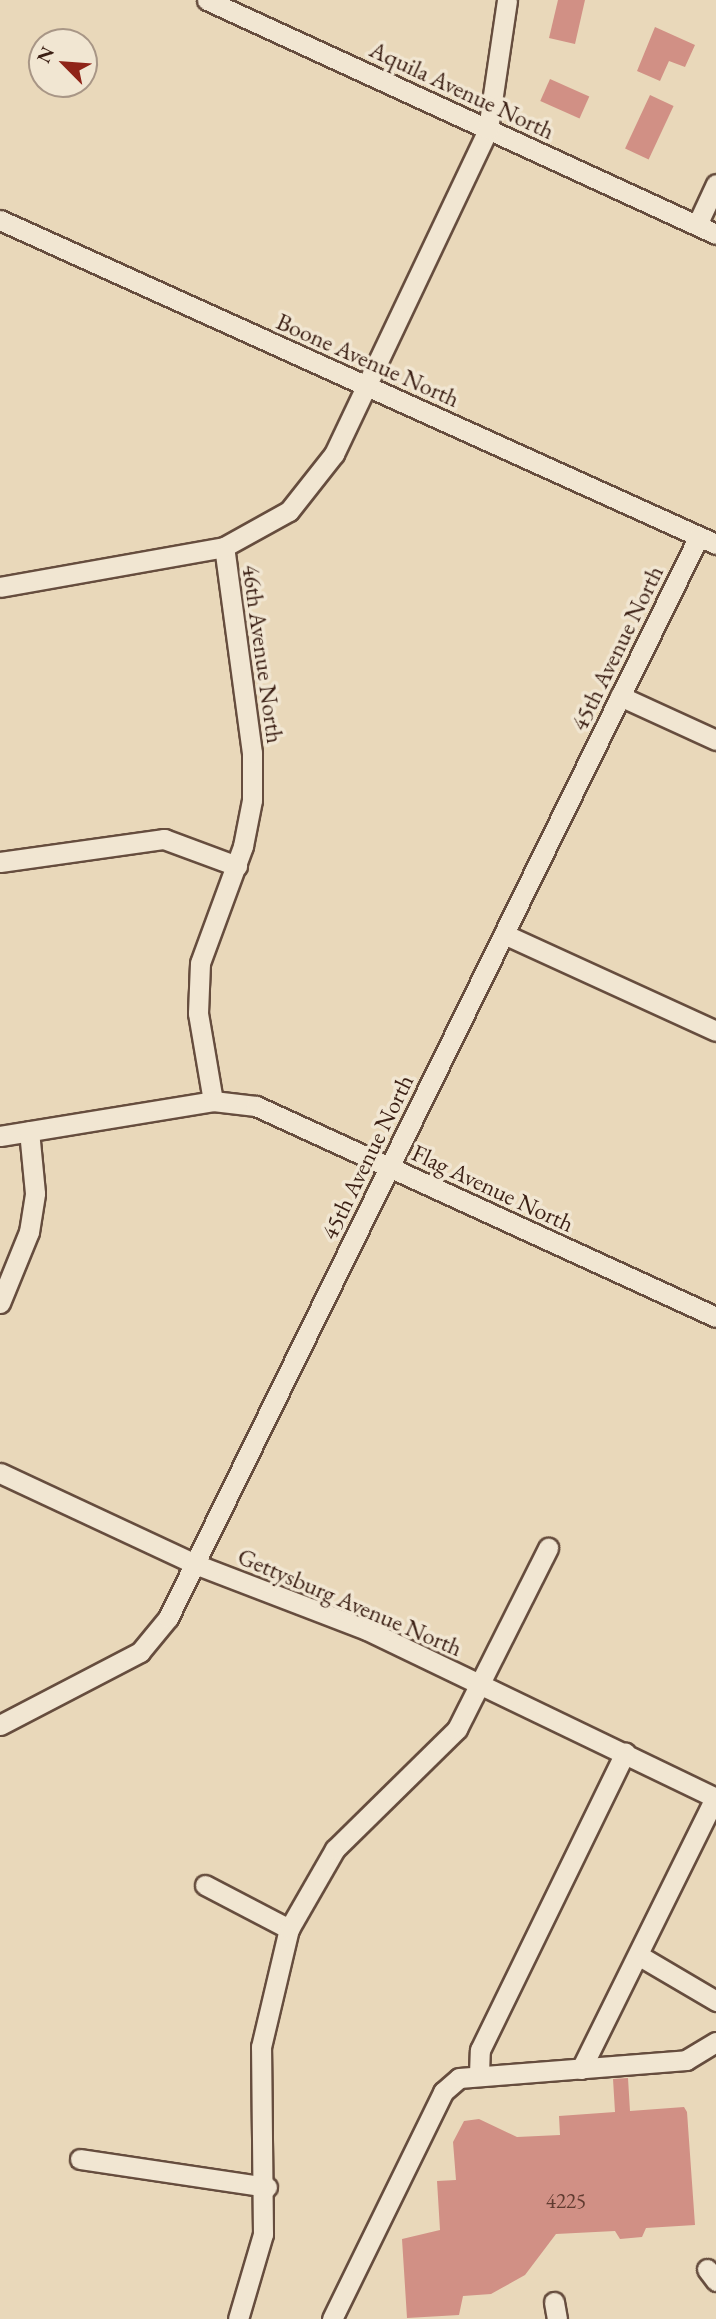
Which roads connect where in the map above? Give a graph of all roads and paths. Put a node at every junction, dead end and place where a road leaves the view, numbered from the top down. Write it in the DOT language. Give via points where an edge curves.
graph roads {
  1 [pos="207,0"];
  2 [pos="506,0"];
  3 [pos="488,129"];
  4 [pos="716,184"];
  5 [pos="0,220"];
  6 [pos="697,225"];
  7 [pos="716,234"];
  8 [pos="365,386"];
  9 [pos="707,540"];
  10 [pos="224,547"];
  11 [pos="0,587"];
  12 [pos="620,696"];
  13 [pos="716,740"];
  14 [pos="0,862"];
  15 [pos="237,866"];
  16 [pos="504,934"];
  17 [pos="716,1031"];
  18 [pos="214,1101"];
  19 [pos="29,1131"];
  20 [pos="0,1136"];
  21 [pos="390,1167"];
  22 [pos="0,1303"];
  23 [pos="716,1317"];
  24 [pos="0,1473"];
  25 [pos="548,1548"];
  26 [pos="195,1564"];
  27 [pos="482,1685"];
  28 [pos="0,1726"];
  29 [pos="625,1753"];
  30 [pos="716,1798"];
  31 [pos="205,1885"];
  32 [pos="289,1929"];
  33 [pos="638,1955"];
  34 [pos="716,2001"];
  35 [pos="716,2042"];
  36 [pos="581,2069"];
  37 [pos="479,2074"];
  38 [pos="80,2159"];
  39 [pos="267,2187"];
  40 [pos="238,2319"];
  41 [pos="332,2319"];
  1 -- 3 [label="street, Aquila Avenue North"];
  2 -- 3 [label="street, 46th Avenue North"];
  3 -- 6 [label="street, Aquila Avenue North"];
  3 -- 8 [label="street, 46th Avenue North"];
  4 -- 6 [label="street"];
  5 -- 8 [label="street, Boone Avenue North"];
  6 -- 7 [label="street, Aquila Avenue North"];
  8 -- 9 [label="street, Boone Avenue North"];
  8 -- 10 [label="street, 46th Avenue North" via="314,485 289,511"];
  9 -- 12 [label="street, 45th Avenue North"];
  10 -- 11 [label="street"];
  10 -- 15 [label="street, 46th Avenue North" via="253,753 252,800"];
  12 -- 13 [label="street"];
  12 -- 16 [label="street, 45th Avenue North"];
  14 -- 15 [label="street" via="164,839"];
  15 -- 18 [label="street, 46th Avenue North" via="200,963 197,988"];
  16 -- 17 [label="street"];
  16 -- 21 [label="street, 45th Avenue North"];
  18 -- 19 [label="street, Flag Avenue North"];
  18 -- 21 [label="street, Flag Avenue North" via="278,1113"];
  19 -- 20 [label="street, Flag Avenue North"];
  19 -- 22 [label="street" via="35,1193 29,1232"];
  21 -- 23 [label="street, Flag Avenue North"];
  21 -- 26 [label="street, 45th Avenue North"];
  24 -- 26 [label="street, Gettysburg Avenue North"];
  25 -- 27 [label="street"];
  26 -- 27 [label="street, Gettysburg Avenue North" via="367,1630"];
  26 -- 28 [label="street, 45th Avenue North" via="156,1637 140,1652"];
  27 -- 29 [label="street, Gettysburg Avenue North"];
  27 -- 32 [label="street" via="457,1729 335,1849"];
  29 -- 30 [label="street, Gettysburg Avenue North"];
  29 -- 37 [label="street" via="480,2050"];
  30 -- 33 [label="street"];
  31 -- 32 [label="street"];
  32 -- 39 [label="street" via="261,2048"];
  33 -- 34 [label="street"];
  33 -- 36 [label="street"];
  35 -- 36 [label="street" via="686,2060"];
  36 -- 37 [label="street" via="535,2061"];
  37 -- 41 [label="street" via="459,2078 443,2092"];
  38 -- 39 [label="street"];
  39 -- 40 [label="street" via="255,2275"];
}
